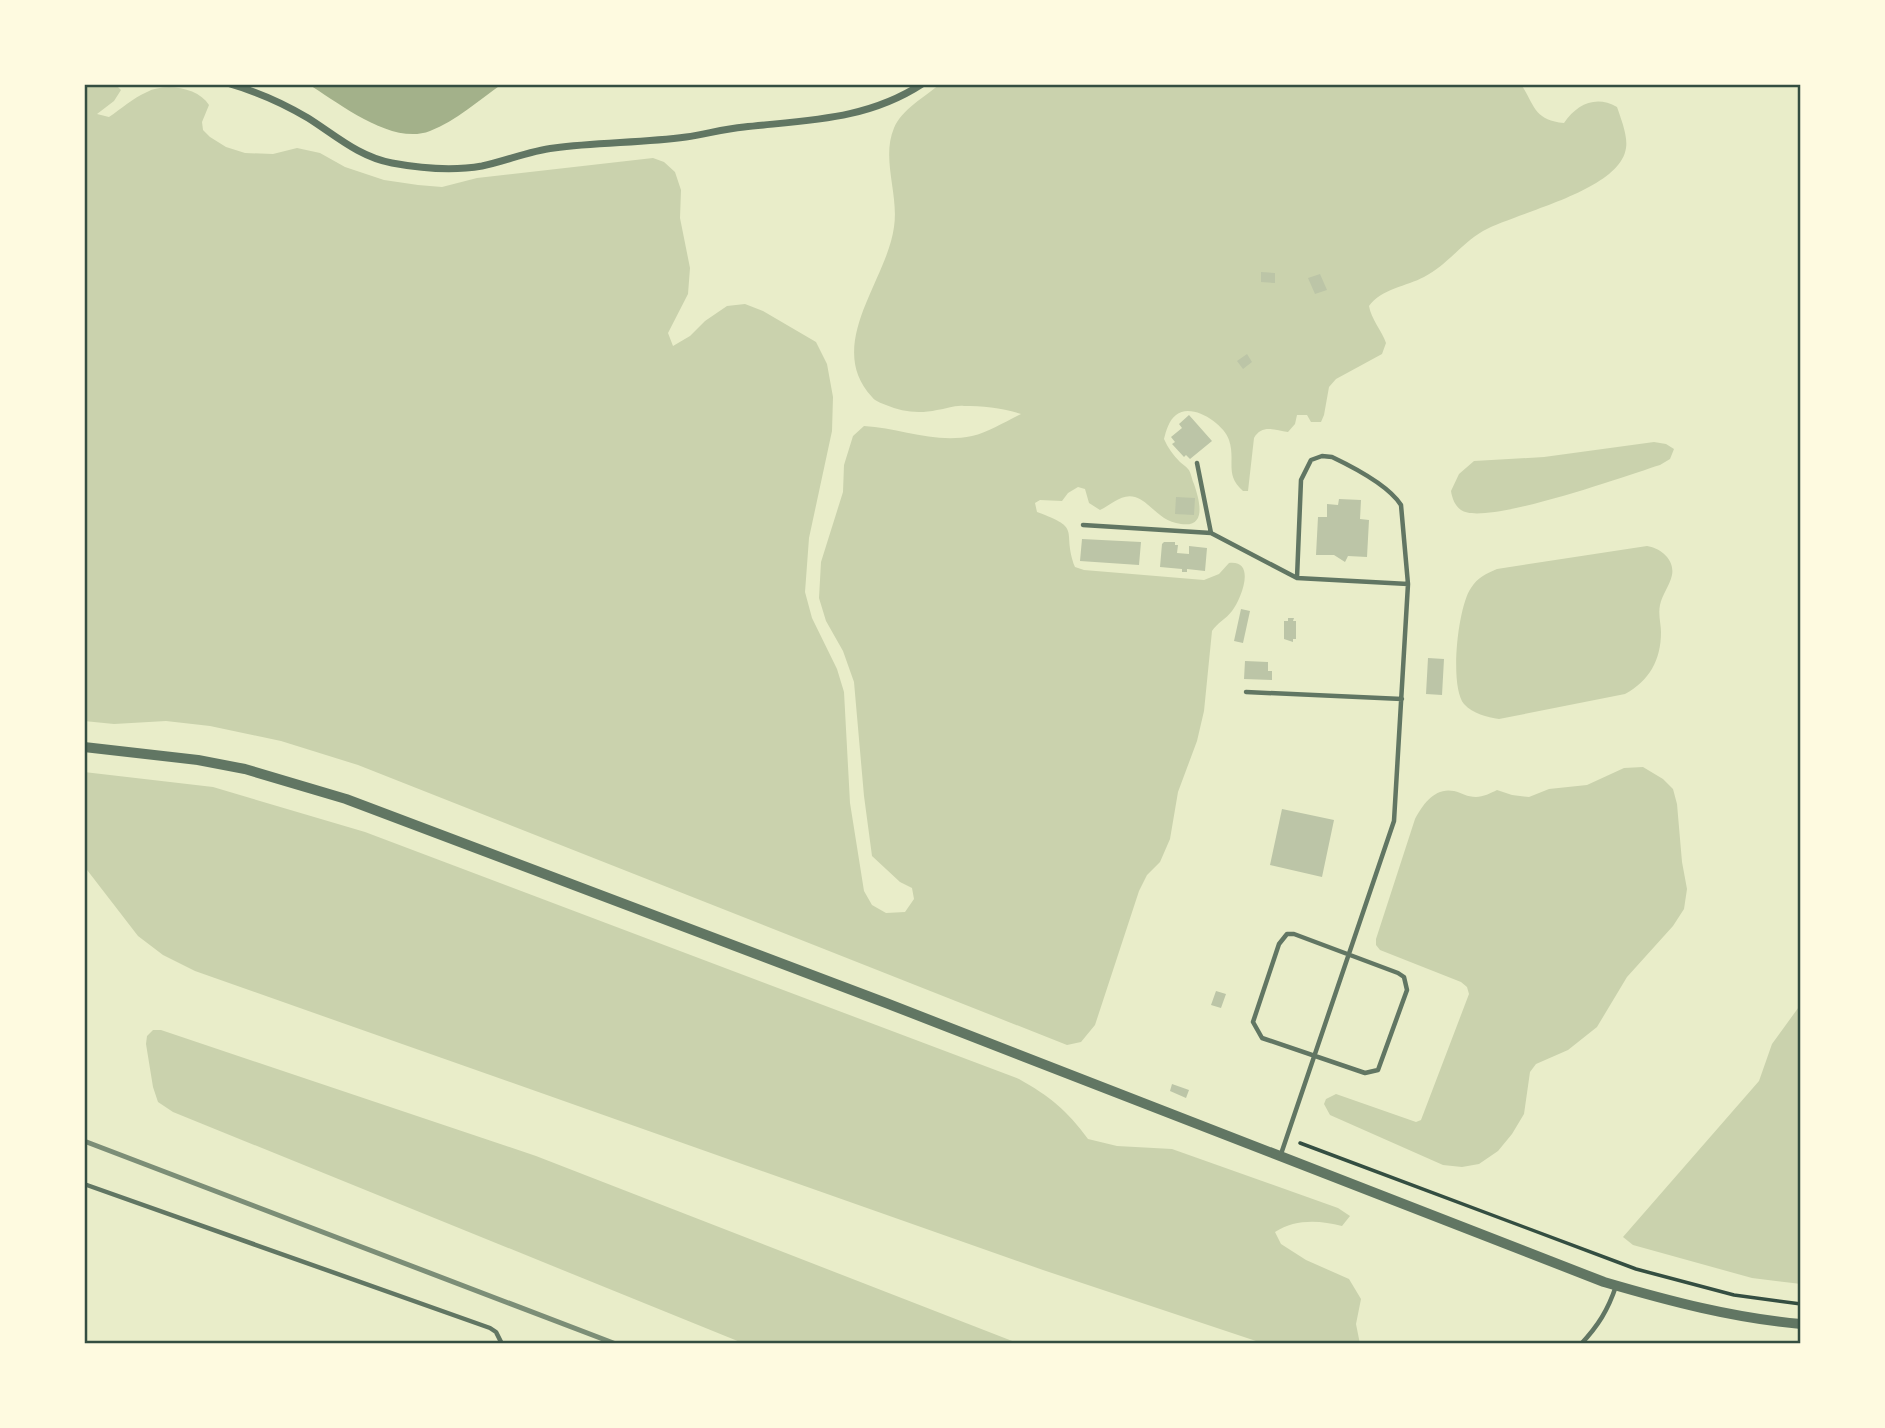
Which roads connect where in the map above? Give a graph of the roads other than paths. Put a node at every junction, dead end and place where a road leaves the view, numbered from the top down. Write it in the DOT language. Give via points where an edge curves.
graph roads {
  1 [pos="230,84"];
  2 [pos="922,84"];
  3 [pos="1197,463"];
  4 [pos="1083,525"];
  5 [pos="1211,533"];
  6 [pos="1297,578"];
  7 [pos="1408,584"];
  8 [pos="1247,692"];
  9 [pos="1402,699"];
  10 [pos="84,747"];
  11 [pos="1350,954"];
  12 [pos="1314,1057"];
  13 [pos="1280,1158"];
  14 [pos="84,1184"];
  15 [pos="1616,1285"];
  16 [pos="1801,1324"];
  17 [pos="502,1344"];
  18 [pos="1581,1344"];
  1 -- 2 [label="street" via="279,102 370,157 414,166 452,167 480,166 551,148 685,137 835,117 900,99"];
  3 -- 5 [label="lane"];
  4 -- 5 [label="lane"];
  5 -- 6 [label="lane"];
  6 -- 7 [label="lane"];
  6 -- 7 [label="lane" via="1301,480 1311,460 1326,456 1388,490 1401,505"];
  7 -- 9 [label="lane"];
  8 -- 9 [label="lane"];
  9 -- 11 [label="lane" via="1394,821"];
  10 -- 13 [label="street" via="245,769 346,799"];
  11 -- 12 [label="lane"];
  11 -- 12 [label="lane" via="1398,973 1407,990 1378,1070 1365,1073"];
  11 -- 12 [label="lane" via="1294,934 1287,934 1279,944 1254,1028 1262,1038"];
  12 -- 13 [label="lane"];
  13 -- 15 [label="street"];
  14 -- 17 [label="lane" via="490,1328"];
  15 -- 16 [label="street" via="1736,1316"];
  15 -- 18 [label="lane" via="1608,1309"];
}
